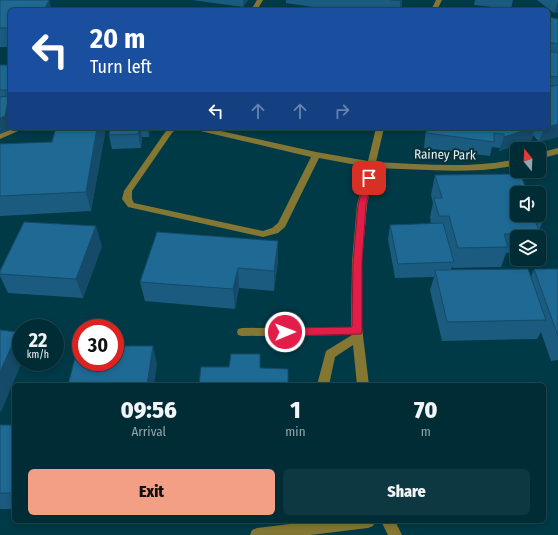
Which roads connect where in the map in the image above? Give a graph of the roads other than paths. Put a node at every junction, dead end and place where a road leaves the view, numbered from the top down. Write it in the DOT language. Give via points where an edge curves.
graph roads {
  1 [pos="16,130"];
  2 [pos="170,130"];
  3 [pos="205,130"];
  4 [pos="380,130"];
  5 [pos="0,136"];
  6 [pos="558,151"];
  7 [pos="546,154"];
  8 [pos="316,155"];
  9 [pos="510,164"];
  10 [pos="372,165"];
  11 [pos="242,332"];
  12 [pos="358,335"];
  13 [pos="324,383"];
  14 [pos="363,383"];
  15 [pos="324,523"];
  16 [pos="389,523"];
  17 [pos="257,535"];
  18 [pos="395,535"];
  1 -- 5 [label="street"];
  2 -- 8 [label="street" via="128,191 127,199 131,205 263,234 275,231 282,225"];
  3 -- 8 [label="street, Rainey Park"];
  4 -- 10 [label="street"];
  6 -- 7 [label="street"];
  8 -- 10 [label="street, Rainey Park"];
  9 -- 10 [label="street, Rainey Park" via="476,168"];
  10 -- 12 [label="street" via="362,205 357,262"];
  11 -- 12 [label="street"];
  12 -- 13 [label="street" via="330,354"];
  12 -- 14 [label="street"];
  15 -- 17 [label="street"];
  16 -- 18 [label="street"];
}
